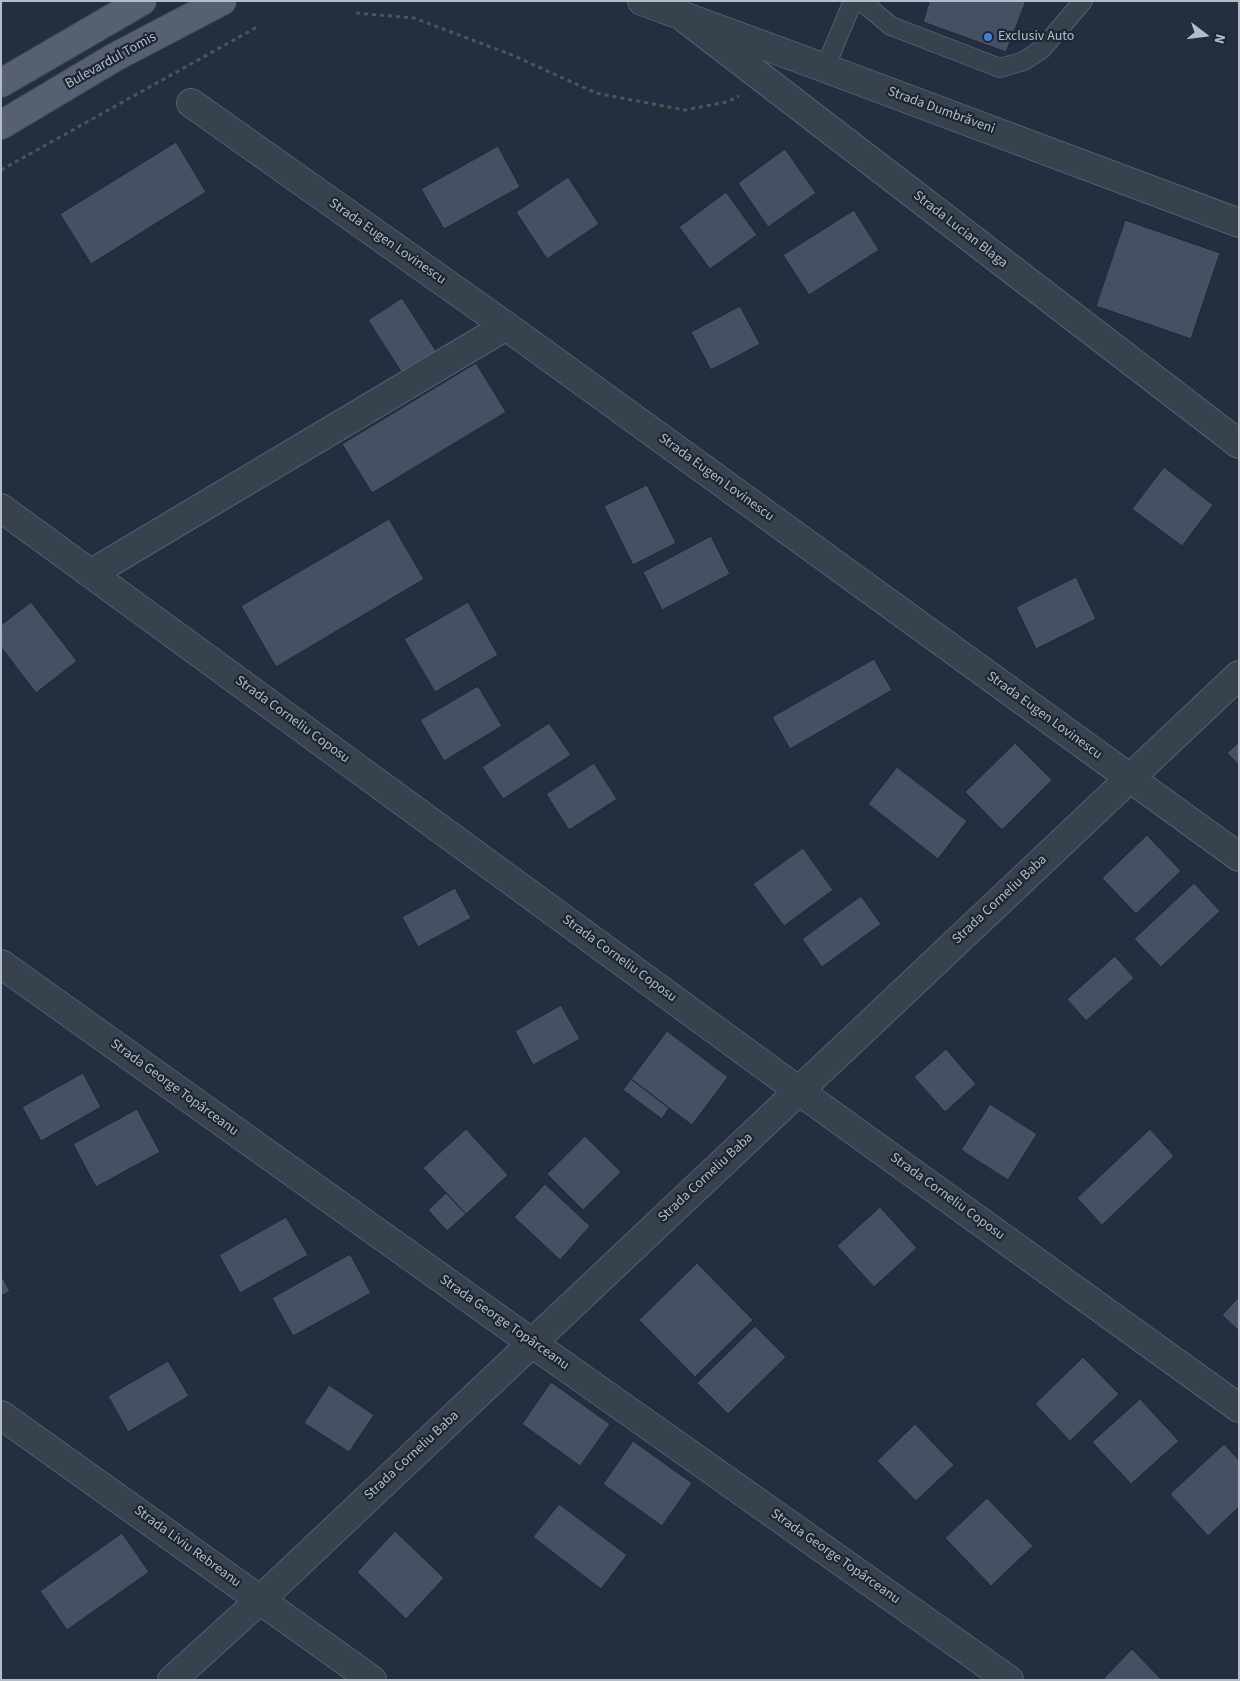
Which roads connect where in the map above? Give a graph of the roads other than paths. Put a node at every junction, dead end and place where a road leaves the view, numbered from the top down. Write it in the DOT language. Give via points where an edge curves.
graph roads {
  1 [pos="142,1"];
  2 [pos="222,1"];
  3 [pos="642,1"];
  4 [pos="853,1"];
  5 [pos="861,1"];
  6 [pos="1083,1"];
  7 [pos="682,16"];
  8 [pos="825,68"];
  9 [pos="1,84"];
  10 [pos="191,103"];
  11 [pos="1,124"];
  12 [pos="1239,222"];
  13 [pos="506,326"];
  14 [pos="1239,444"];
  15 [pos="1,508"];
  16 [pos="92,574"];
  17 [pos="1239,675"];
  18 [pos="1130,778"];
  19 [pos="1239,857"];
  20 [pos="1,964"];
  21 [pos="799,1091"];
  22 [pos="532,1343"];
  23 [pos="1239,1408"];
  24 [pos="1,1415"];
  25 [pos="260,1600"];
  26 [pos="172,1680"];
  27 [pos="372,1680"];
  28 [pos="1008,1680"];
  1 -- 9 [label="main road"];
  2 -- 11 [label="main road, Bulevardul Tomis" via="115,57"];
  3 -- 7 [label="street, Strada Dumbrăveni"];
  4 -- 8 [label="lane"];
  5 -- 6 [label="lane" via="891,26 1000,68 1024,61 1042,49"];
  7 -- 8 [label="street, Strada Dumbrăveni"];
  7 -- 14 [label="street, Strada Lucian Blaga"];
  8 -- 12 [label="street, Strada Dumbrăveni"];
  10 -- 13 [label="street, Strada Eugen Lovinescu"];
  13 -- 16 [label="street"];
  13 -- 18 [label="street, Strada Eugen Lovinescu"];
  15 -- 16 [label="street, Strada Corneliu Coposu"];
  16 -- 21 [label="street, Strada Corneliu Coposu"];
  17 -- 18 [label="street, Strada Corneliu Baba"];
  18 -- 19 [label="street, Strada Eugen Lovinescu"];
  18 -- 21 [label="street, Strada Corneliu Baba"];
  20 -- 22 [label="street, Strada George Topârceanu"];
  21 -- 22 [label="street, Strada Corneliu Baba"];
  21 -- 23 [label="street, Strada Corneliu Coposu"];
  22 -- 25 [label="street, Strada Corneliu Baba"];
  22 -- 28 [label="street, Strada George Topârceanu"];
  24 -- 25 [label="street, Strada Liviu Rebreanu"];
  25 -- 26 [label="street, Strada Corneliu Baba"];
  25 -- 27 [label="street, Strada Liviu Rebreanu"];
}
